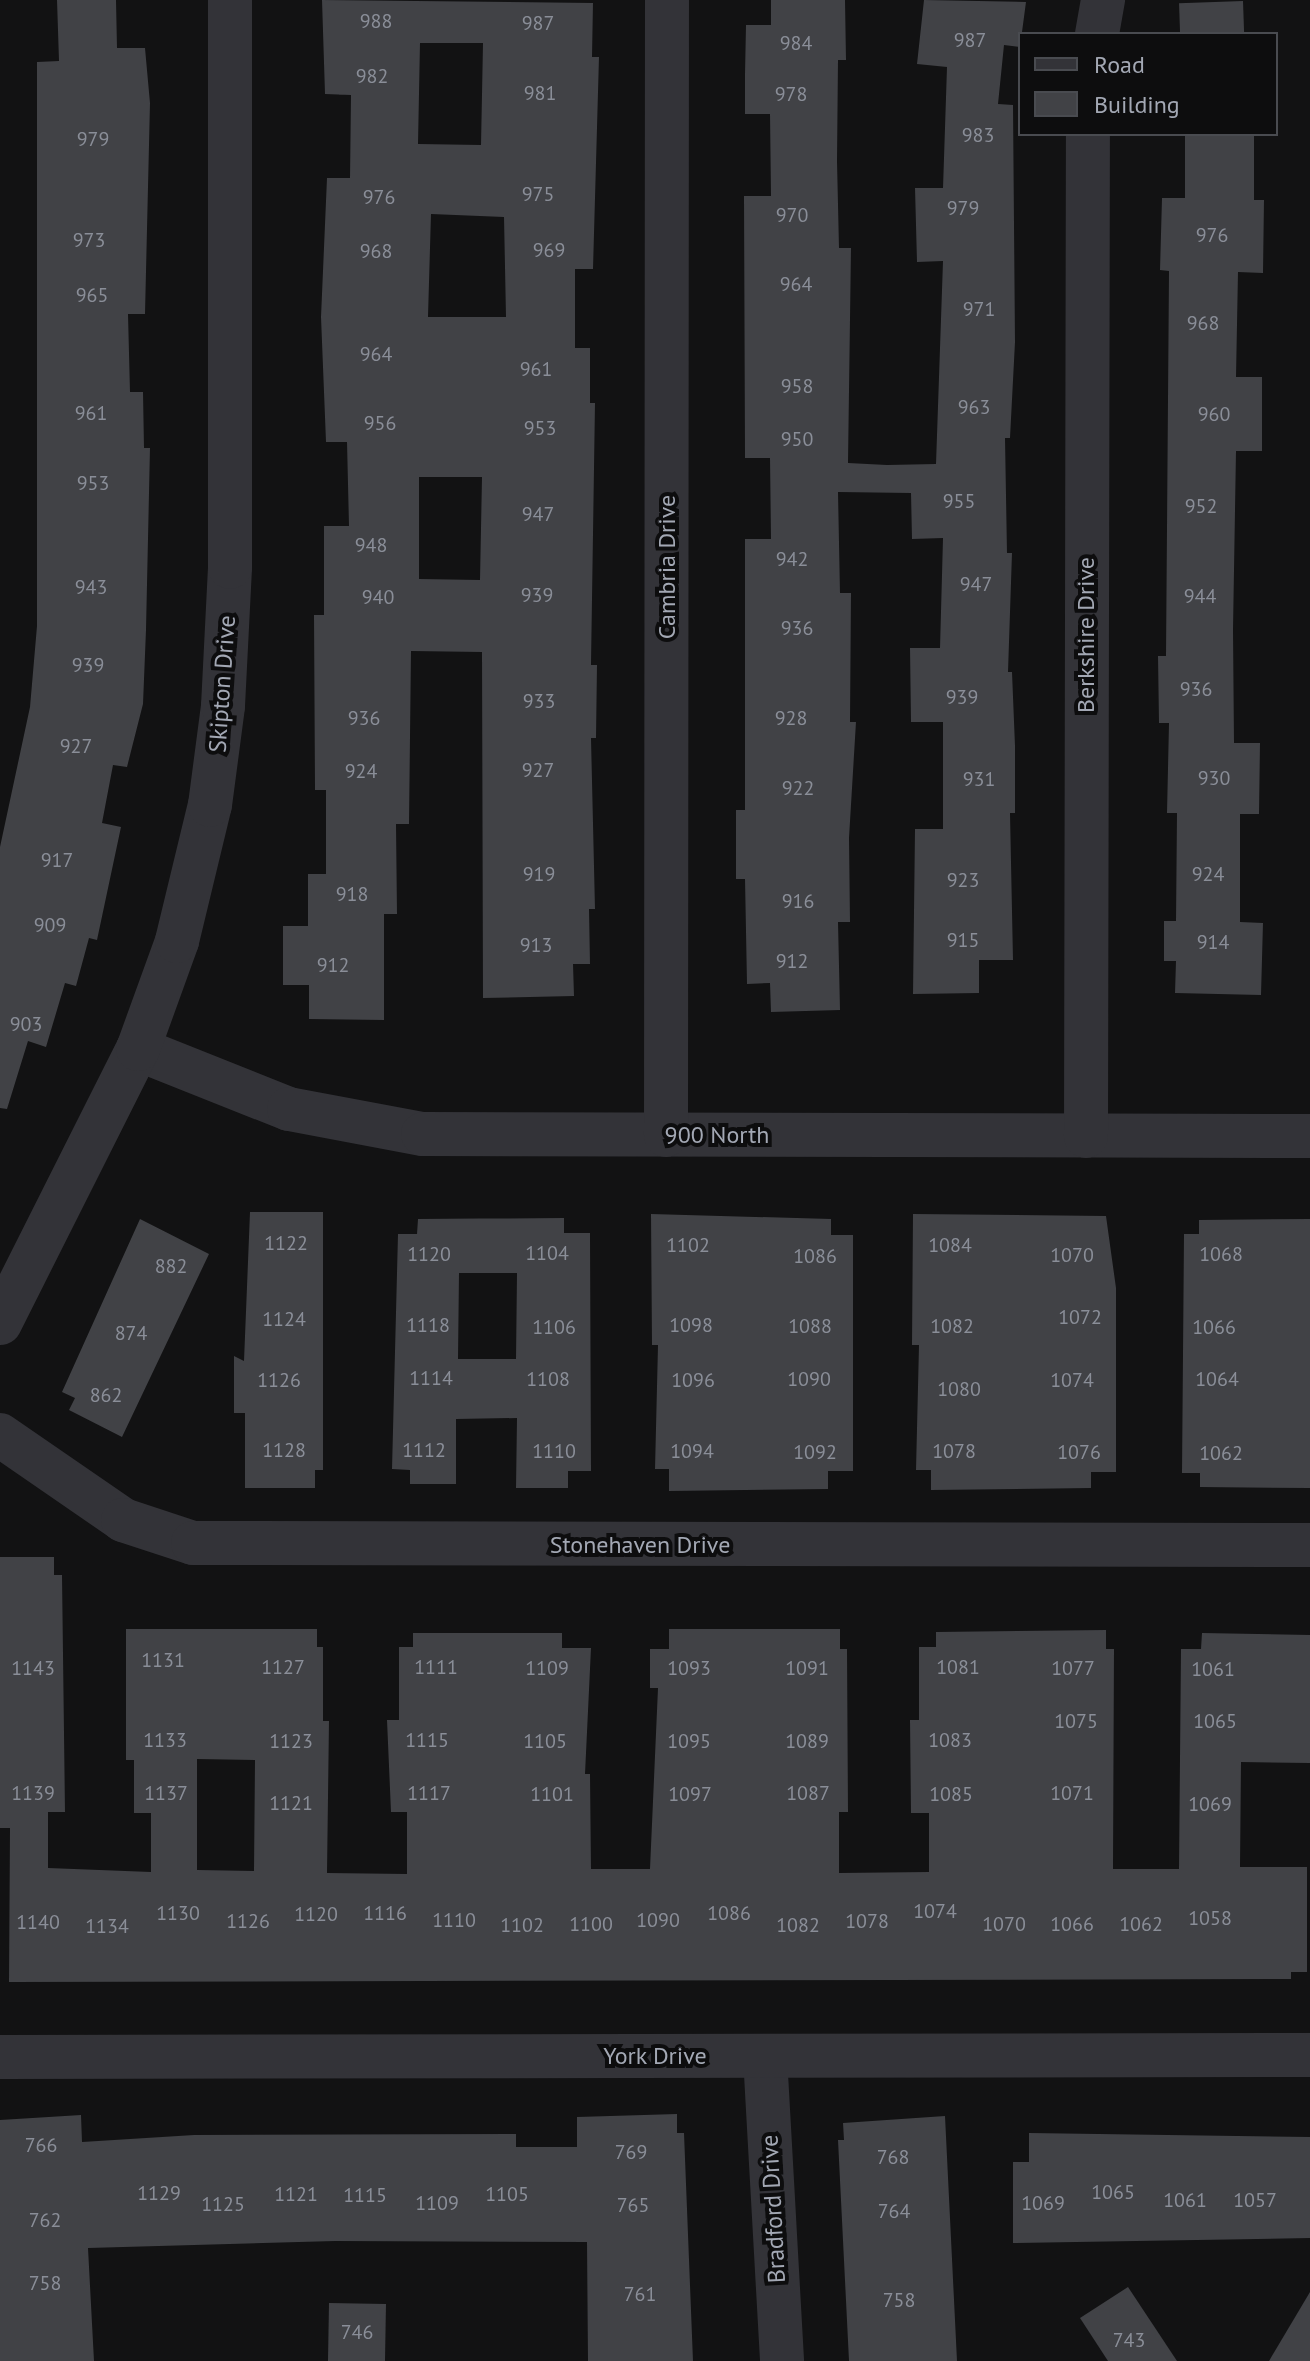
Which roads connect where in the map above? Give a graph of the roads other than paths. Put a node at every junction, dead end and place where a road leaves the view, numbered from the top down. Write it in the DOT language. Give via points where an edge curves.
graph roads {
  1 [pos="230,0"];
  2 [pos="667,0"];
  3 [pos="1103,0"];
  4 [pos="1097,32"];
  5 [pos="1088,136"];
  6 [pos="138,1049"];
  7 [pos="666,1135"];
  8 [pos="1086,1136"];
  9 [pos="1310,1136"];
  10 [pos="0,1323"];
  11 [pos="0,1435"];
  12 [pos="1310,1545"];
  13 [pos="1310,2055"];
  14 [pos="765,2056"];
  15 [pos="0,2057"];
  16 [pos="782,2361"];
  1 -- 6 [label="street, Skipton Drive" via="230,567 223,706 210,805 190,896"];
  2 -- 7 [label="street, Cambria Drive"];
  3 -- 4 [label="street"];
  5 -- 8 [label="street, Berkshire Drive"];
  6 -- 7 [label="street, 900 North" via="289,1109 376,1129 471,1135"];
  6 -- 10 [label="street, Skipton Drive"];
  7 -- 8 [label="street, 900 North"];
  8 -- 9 [label="street, 900 North"];
  11 -- 12 [label="street, Stonehaven Drive" via="123,1520 193,1543"];
  13 -- 14 [label="street, York Drive"];
  14 -- 15 [label="street, York Drive"];
  14 -- 16 [label="street, Bradford Drive"];
}
